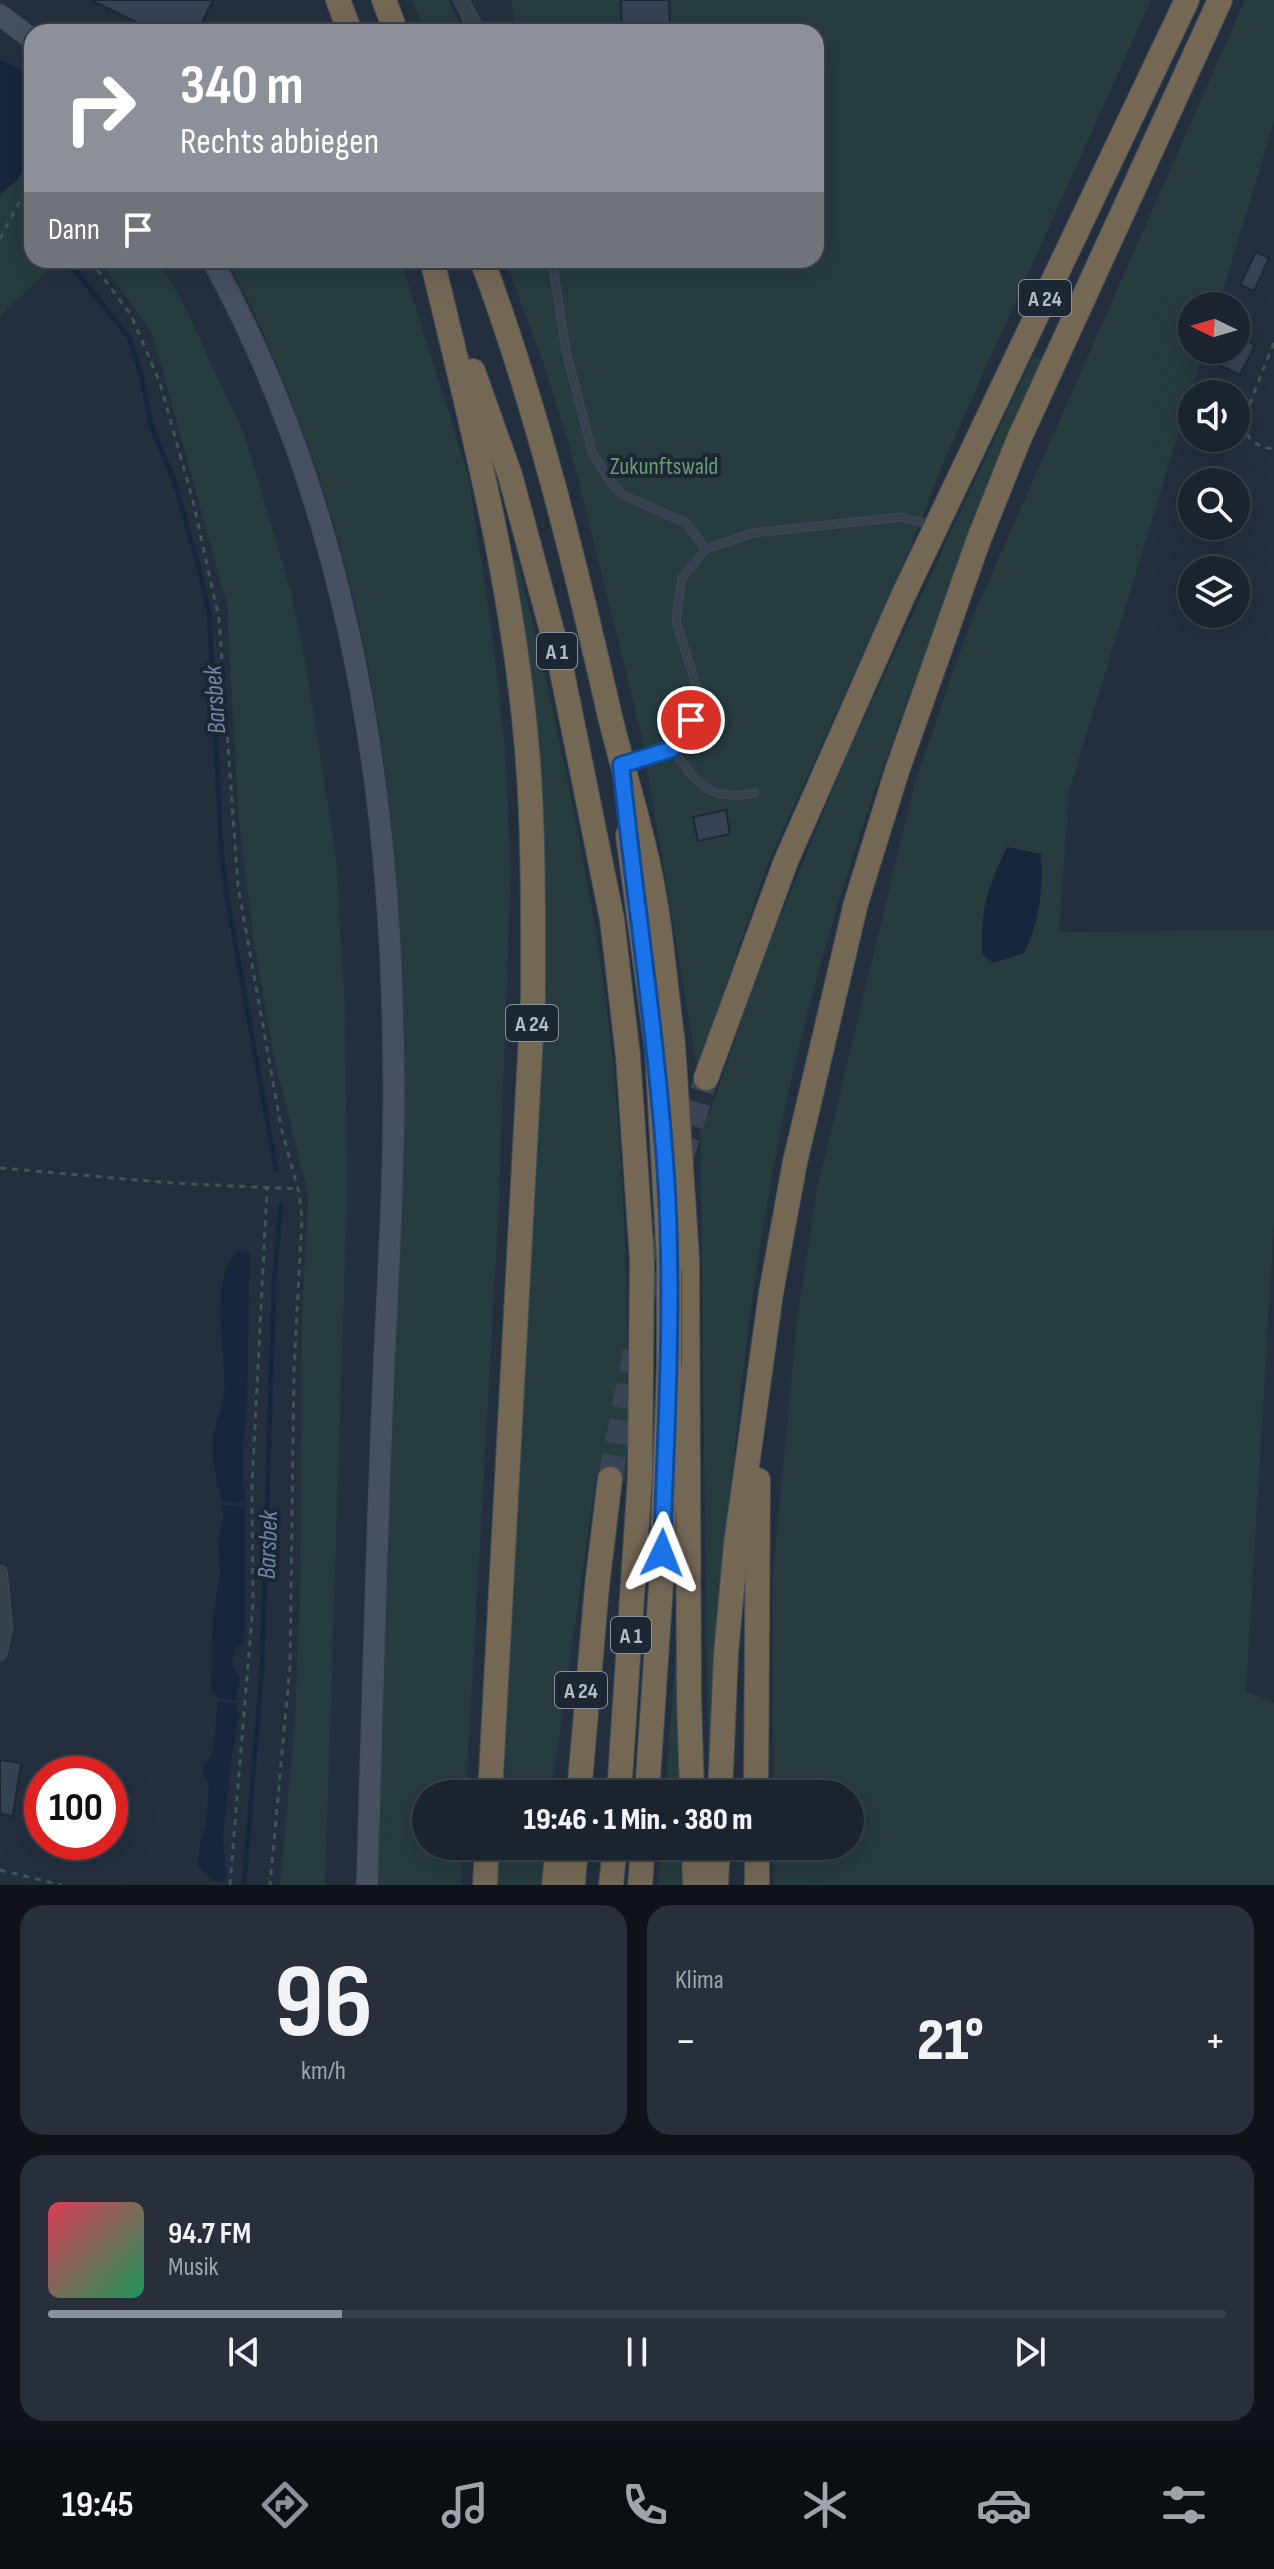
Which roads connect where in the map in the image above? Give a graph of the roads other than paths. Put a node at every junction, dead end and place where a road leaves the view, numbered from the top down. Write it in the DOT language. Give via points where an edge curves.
graph roads {
  1 [pos="338,0"];
  2 [pos="384,0"];
  3 [pos="461,0"];
  4 [pos="1187,0"];
  5 [pos="1220,0"];
  6 [pos="0,15"];
  7 [pos="347,24"];
  8 [pos="393,24"];
  9 [pos="474,24"];
  10 [pos="24,33"];
  11 [pos="216,268"];
  12 [pos="435,268"];
  13 [pos="436,268"];
  14 [pos="485,268"];
  15 [pos="553,268"];
  16 [pos="936,527"];
  17 [pos="706,549"];
  18 [pos="672,749"];
  19 [pos="621,765"];
  20 [pos="755,793"];
  21 [pos="665,1047"];
  22 [pos="706,1078"];
  23 [pos="758,1387"];
  24 [pos="610,1479"];
  25 [pos="0,1573"];
  26 [pos="597,1586"];
  27 [pos="0,1653"];
  28 [pos="491,1780"];
  29 [pos="566,1780"];
  30 [pos="580,1780"];
  31 [pos="620,1780"];
  32 [pos="648,1780"];
  33 [pos="692,1780"];
  34 [pos="721,1780"];
  35 [pos="756,1780"];
  36 [pos="486,1860"];
  37 [pos="557,1860"];
  38 [pos="575,1860"];
  39 [pos="614,1860"];
  40 [pos="642,1860"];
  41 [pos="694,1860"];
  42 [pos="717,1860"];
  43 [pos="757,1860"];
  44 [pos="367,1885"];
  45 [pos="485,1885"];
  46 [pos="554,1885"];
  47 [pos="573,1885"];
  48 [pos="611,1885"];
  49 [pos="640,1885"];
  50 [pos="695,1885"];
  51 [pos="716,1885"];
  52 [pos="757,1885"];
  1 -- 7 [label="highway"];
  2 -- 8 [label="highway"];
  3 -- 9 [label="street"];
  4 -- 16 [label="highway, A 24"];
  5 -- 23 [label="highway, A 24" via="1019,439 897,771 856,903 819,1057 786,1209"];
  6 -- 10 [label="main road"];
  11 -- 44 [label="main road" via="264,368 326,545 353,657 382,831 393,1025 393,1147"];
  12 -- 28 [label="highway, A 24" via="485,481 513,632 527,749 533,872 533,998"];
  13 -- 31 [label="highway, A 1, bridge" via="510,475 559,657 612,919 642,1259 640,1476"];
  14 -- 19 [label="highway, A 1" via="547,465"];
  15 -- 17 [label="lane" via="566,351 592,452 621,494 686,523"];
  16 -- 17 [label="lane" via="901,517 753,533"];
  16 -- 22 [label="highway, A 24" via="786,861"];
  17 -- 18 [label="lane" via="682,578 676,621 697,688 691,720"];
  18 -- 19 [label="lane"];
  18 -- 20 [label="lane" via="712,794"];
  19 -- 21 [label="highway, A 1" via="648,864"];
  21 -- 32 [label="highway, A 1, bridge" via="669,1367"];
  21 -- 33 [label="highway, A 1, bridge" via="687,1259"];
  23 -- 34 [label="highway, A 24" via="736,1544"];
  23 -- 35 [label="highway, A 24"];
  24 -- 26 [label="highway, A 24"];
  25 -- 27 [label="street" via="5,1626"];
  26 -- 29 [label="highway, A 24"];
  26 -- 30 [label="highway, A 1"];
  36 -- 45 [label="highway"];
  37 -- 46 [label="highway"];
  38 -- 47 [label="highway"];
  39 -- 48 [label="highway"];
  40 -- 49 [label="highway"];
  41 -- 50 [label="highway"];
  42 -- 51 [label="highway"];
  43 -- 52 [label="highway"];
}
